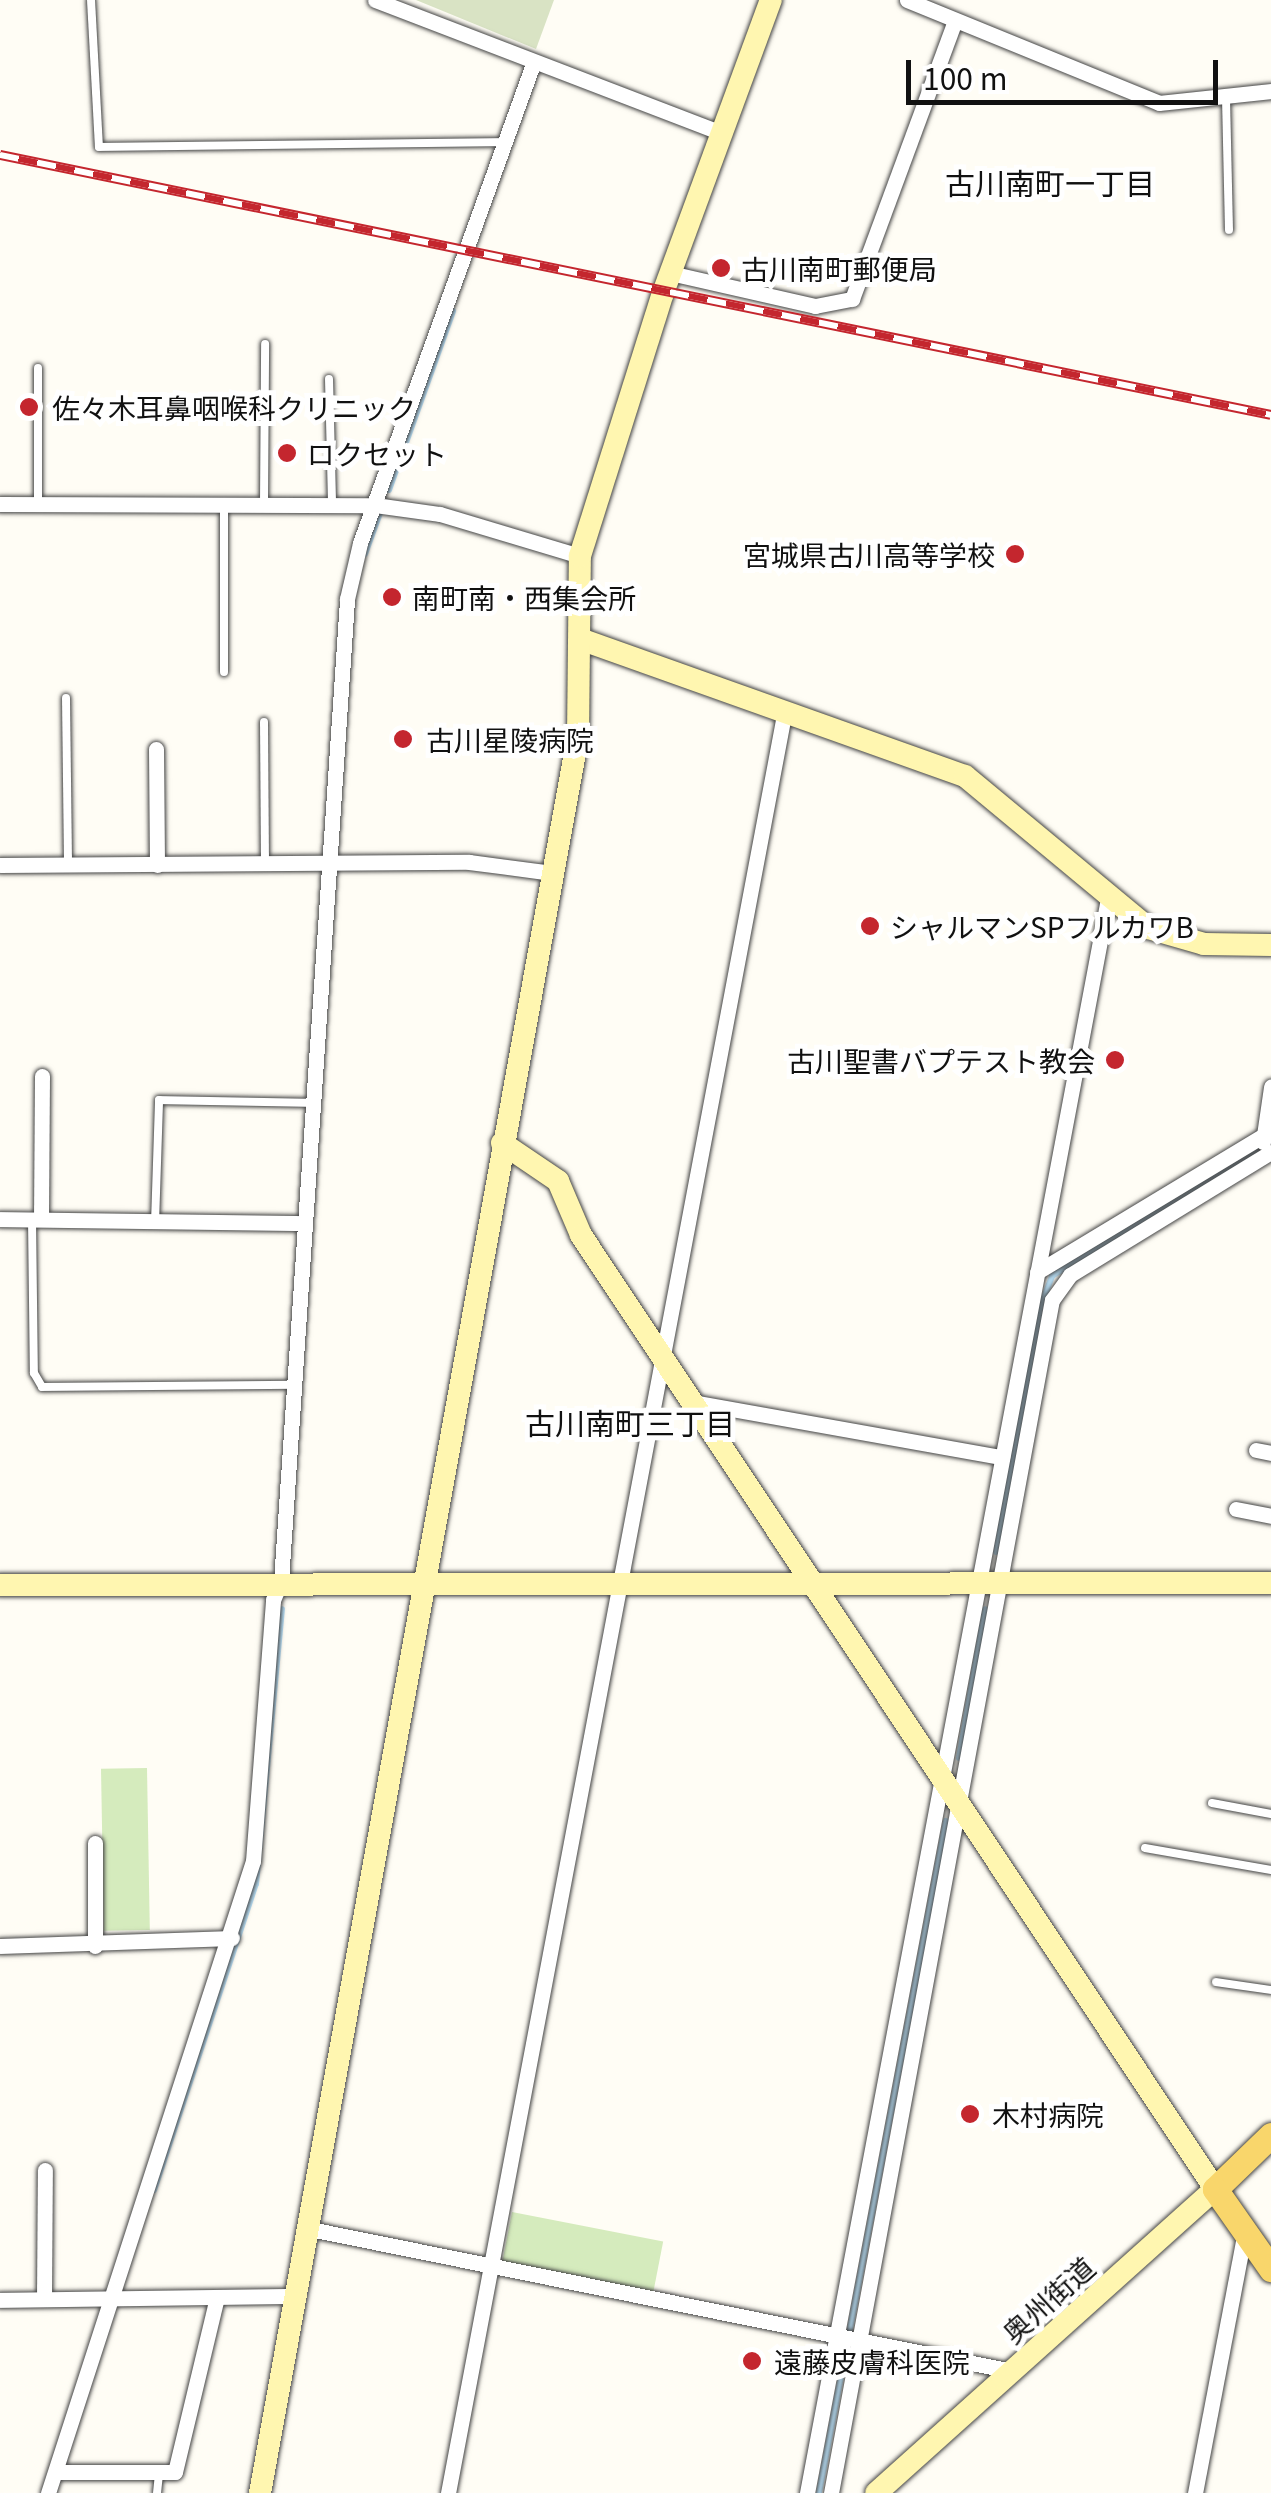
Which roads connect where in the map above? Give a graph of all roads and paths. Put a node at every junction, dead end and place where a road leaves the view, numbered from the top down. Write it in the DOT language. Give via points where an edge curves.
graph roads {
  1 [pos="91,0"];
  2 [pos="375,0"];
  3 [pos="771,0"];
  4 [pos="907,0"];
  5 [pos="955,20"];
  6 [pos="533,64"];
  7 [pos="1271,92"];
  8 [pos="1226,98"];
  9 [pos="718,132"];
  10 [pos="506,142"];
  11 [pos="1229,230"];
  12 [pos="670,274"];
  13 [pos="265,344"];
  14 [pos="38,368"];
  15 [pos="329,379"];
  16 [pos="0,504"];
  17 [pos="38,504"];
  18 [pos="332,505"];
  19 [pos="375,505"];
  20 [pos="224,506"];
  21 [pos="264,506"];
  22 [pos="580,556"];
  23 [pos="583,640"];
  24 [pos="224,672"];
  25 [pos="66,698"];
  26 [pos="784,714"];
  27 [pos="264,722"];
  28 [pos="156,749"];
  29 [pos="332,860"];
  30 [pos="265,863"];
  31 [pos="0,865"];
  32 [pos="68,865"];
  33 [pos="157,865"];
  34 [pos="552,873"];
  35 [pos="1108,899"];
  36 [pos="1271,945"];
  37 [pos="42,1076"];
  38 [pos="1271,1087"];
  39 [pos="315,1102"];
  40 [pos="502,1143"];
  41 [pos="1267,1144"];
  42 [pos="0,1219"];
  43 [pos="37,1219"];
  44 [pos="155,1223"];
  45 [pos="306,1223"];
  46 [pos="1037,1272"];
  47 [pos="662,1357"];
  48 [pos="1031,1360"];
  49 [pos="293,1386"];
  50 [pos="692,1402"];
  51 [pos="1002,1456"];
  52 [pos="1236,1509"];
  53 [pos="1271,1516"];
  54 [pos="425,1580"];
  55 [pos="280,1582"];
  56 [pos="621,1582"];
  57 [pos="812,1583"];
  58 [pos="989,1583"];
  59 [pos="1271,1583"];
  60 [pos="0,1584"];
  61 [pos="941,1779"];
  62 [pos="1212,1803"];
  63 [pos="958,1805"];
  64 [pos="1271,1814"];
  65 [pos="95,1843"];
  66 [pos="1145,1848"];
  67 [pos="1271,1870"];
  68 [pos="232,1938"];
  69 [pos="0,1946"];
  70 [pos="95,1946"];
  71 [pos="1216,1982"];
  72 [pos="1271,1990"];
  73 [pos="1271,2134"];
  74 [pos="45,2170"];
  75 [pos="1216,2190"];
  76 [pos="310,2229"];
  77 [pos="1245,2230"];
  78 [pos="491,2266"];
  79 [pos="1271,2269"];
  80 [pos="297,2296"];
  81 [pos="217,2298"];
  82 [pos="114,2299"];
  83 [pos="0,2300"];
  84 [pos="44,2300"];
  85 [pos="848,2338"];
  86 [pos="1012,2371"];
  87 [pos="56,2472"];
  88 [pos="159,2472"];
  89 [pos="48,2493"];
  90 [pos="157,2493"];
  91 [pos="260,2493"];
  92 [pos="448,2493"];
  93 [pos="807,2493"];
  94 [pos="831,2493"];
  95 [pos="876,2493"];
  96 [pos="1195,2493"];
  1 -- 10 [label="lane" via="99,147"];
  2 -- 6 [label="street"];
  3 -- 9 [label="street"];
  4 -- 5 [label="street"];
  5 -- 8 [label="street" via="1140,98 1182,105"];
  5 -- 12 [label="street" via="852,298 814,306"];
  6 -- 9 [label="street"];
  6 -- 10 [label="street"];
  7 -- 8 [label="street"];
  8 -- 11 [label="lane"];
  9 -- 12 [label="street"];
  10 -- 19 [label="street"];
  12 -- 22 [label="street"];
  13 -- 21 [label="lane"];
  14 -- 17 [label="lane"];
  15 -- 18 [label="lane"];
  16 -- 17 [label="street"];
  17 -- 20 [label="street"];
  18 -- 19 [label="street"];
  18 -- 21 [label="street"];
  19 -- 22 [label="street" via="440,514"];
  19 -- 29 [label="street" via="347,600"];
  20 -- 21 [label="street"];
  20 -- 24 [label="lane"];
  22 -- 23 [label="street"];
  23 -- 26 [label="street"];
  23 -- 34 [label="street" via="578,738"];
  25 -- 32 [label="lane"];
  26 -- 35 [label="street" via="966,776"];
  26 -- 47 [label="street"];
  27 -- 30 [label="lane"];
  28 -- 33 [label="street"];
  29 -- 30 [label="street"];
  29 -- 34 [label="street" via="469,862"];
  29 -- 39 [label="street"];
  30 -- 33 [label="street"];
  31 -- 32 [label="street"];
  32 -- 33 [label="street"];
  34 -- 40 [label="street"];
  35 -- 36 [label="street" via="1173,939"];
  35 -- 46 [label="street"];
  37 -- 43 [label="street"];
  38 -- 41 [label="street"];
  39 -- 44 [label="lane" via="159,1100"];
  39 -- 45 [label="street"];
  40 -- 47 [label="street" via="558,1181 581,1235"];
  40 -- 54 [label="street"];
  41 -- 46 [label="street"];
  41 -- 48 [label="street" via="1070,1275 1052,1300"];
  42 -- 43 [label="street"];
  43 -- 44 [label="street"];
  43 -- 49 [label="lane" via="34,1373 42,1388"];
  44 -- 45 [label="street"];
  45 -- 49 [label="street"];
  46 -- 48 [label="street"];
  47 -- 50 [label="street"];
  47 -- 56 [label="street"];
  48 -- 51 [label="street"];
  48 -- 58 [label="street"];
  49 -- 55 [label="street"];
  50 -- 51 [label="street"];
  50 -- 57 [label="street"];
  51 -- 58 [label="street"];
  52 -- 53 [label="street"];
  54 -- 55 [label="street"];
  54 -- 56 [label="street"];
  54 -- 76 [label="street"];
  55 -- 60 [label="street"];
  55 -- 68 [label="street" via="260,1817"];
  56 -- 57 [label="street"];
  56 -- 78 [label="street"];
  57 -- 58 [label="street"];
  57 -- 61 [label="street"];
  58 -- 59 [label="street"];
  58 -- 61 [label="street"];
  58 -- 63 [label="street"];
  61 -- 63 [label="street"];
  61 -- 85 [label="street"];
  62 -- 64 [label="lane"];
  63 -- 75 [label="street"];
  63 -- 85 [label="street"];
  65 -- 70 [label="street"];
  66 -- 67 [label="lane"];
  68 -- 70 [label="street"];
  68 -- 82 [label="street"];
  69 -- 70 [label="street"];
  71 -- 72 [label="lane"];
  73 -- 75 [label="main road"];
  74 -- 84 [label="street"];
  75 -- 77 [label="main road"];
  75 -- 86 [label="street, 奥州街道"];
  76 -- 78 [label="street"];
  76 -- 80 [label="street"];
  77 -- 79 [label="main road"];
  77 -- 96 [label="street"];
  78 -- 85 [label="street"];
  78 -- 92 [label="street"];
  80 -- 81 [label="street"];
  80 -- 91 [label="street"];
  81 -- 82 [label="street"];
  81 -- 88 [label="street" via="174,2472"];
  82 -- 84 [label="street"];
  82 -- 87 [label="street"];
  83 -- 84 [label="street"];
  85 -- 86 [label="street"];
  85 -- 93 [label="street"];
  85 -- 94 [label="street"];
  86 -- 95 [label="street, 奥州街道"];
  87 -- 88 [label="street"];
  87 -- 89 [label="street"];
  88 -- 90 [label="lane"];
}
